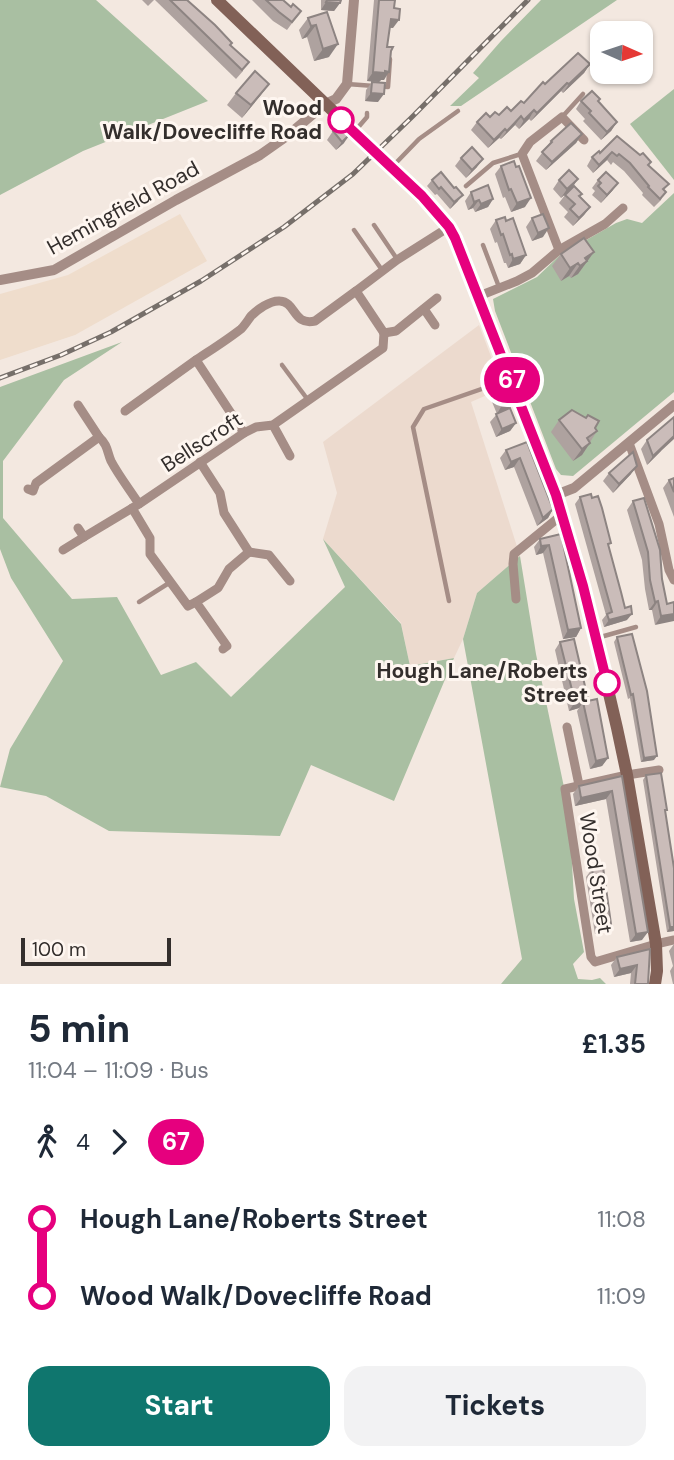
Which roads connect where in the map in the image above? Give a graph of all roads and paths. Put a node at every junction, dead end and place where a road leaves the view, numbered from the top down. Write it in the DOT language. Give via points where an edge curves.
graph roads {
  1 [pos="217,0"];
  2 [pos="354,0"];
  3 [pos="390,59"];
  4 [pos="346,84"];
  5 [pos="583,94"];
  6 [pos="325,104"];
  7 [pos="458,111"];
  8 [pos="367,113"];
  9 [pos="562,117"];
  10 [pos="356,133"];
  11 [pos="584,139"];
  12 [pos="522,154"];
  13 [pos="389,165"];
  14 [pos="466,186"];
  15 [pos="622,208"];
  16 [pos="374,225"];
  17 [pos="449,227"];
  18 [pos="354,230"];
  19 [pos="482,245"];
  20 [pos="559,250"];
  21 [pos="397,260"];
  22 [pos="383,271"];
  23 [pos="0,280"];
  24 [pos="500,288"];
  25 [pos="356,291"];
  26 [pos="479,296"];
  27 [pos="437,298"];
  28 [pos="424,309"];
  29 [pos="435,325"];
  30 [pos="384,333"];
  31 [pos="196,360"];
  32 [pos="282,365"];
  33 [pos="511,379"];
  34 [pos="308,401"];
  35 [pos="78,405"];
  36 [pos="674,405"];
  37 [pos="125,411"];
  38 [pos="273,425"];
  39 [pos="244,433"];
  40 [pos="99,437"];
  41 [pos="629,443"];
  42 [pos="290,456"];
  43 [pos="200,463"];
  44 [pos="28,489"];
  45 [pos="556,495"];
  46 [pos="136,506"];
  47 [pos="563,514"];
  48 [pos="78,528"];
  49 [pos="84,537"];
  50 [pos="64,550"];
  51 [pos="249,552"];
  52 [pos="674,580"];
  53 [pos="290,581"];
  54 [pos="170,583"];
  55 [pos="516,599"];
  56 [pos="449,601"];
  57 [pos="139,602"];
  58 [pos="196,602"];
  59 [pos="636,627"];
  60 [pos="596,638"];
  61 [pos="223,649"];
  62 [pos="567,727"];
  63 [pos="659,770"];
  64 [pos="627,775"];
  65 [pos="579,785"];
  66 [pos="674,940"];
  67 [pos="656,944"];
  68 [pos="655,984"];
  1 -- 6 [label="main road"];
  2 -- 4 [label="street"];
  3 -- 4 [label="lane" via="388,87"];
  4 -- 6 [label="street, Hemingfield Road"];
  5 -- 9 [label="lane"];
  6 -- 10 [label="main road"];
  6 -- 23 [label="street, Hemingfield Road" via="260,155 54,270"];
  7 -- 13 [label="lane"];
  8 -- 10 [label="lane"];
  9 -- 11 [label="street"];
  9 -- 12 [label="street"];
  10 -- 13 [label="main road, bridge"];
  12 -- 14 [label="lane" via="493,163"];
  12 -- 20 [label="street"];
  13 -- 17 [label="main road"];
  15 -- 20 [label="street" via="605,224"];
  16 -- 21 [label="lane"];
  17 -- 21 [label="street"];
  17 -- 26 [label="main road"];
  18 -- 22 [label="lane"];
  19 -- 24 [label="lane"];
  20 -- 24 [label="street" via="532,273"];
  21 -- 22 [label="street"];
  22 -- 25 [label="street"];
  24 -- 26 [label="street"];
  25 -- 30 [label="street"];
  25 -- 31 [label="street" via="310,322 299,319 287,303 275,301"];
  26 -- 33 [label="main road"];
  27 -- 28 [label="street"];
  28 -- 29 [label="street"];
  28 -- 30 [label="street" via="396,331"];
  30 -- 34 [label="street, Bellscroft" via="383,348"];
  31 -- 37 [label="street"];
  31 -- 39 [label="street"];
  32 -- 34 [label="lane"];
  33 -- 45 [label="main road"];
  33 -- 56 [label="lane" via="424,409 413,427"];
  34 -- 38 [label="street, Bellscroft"];
  35 -- 40 [label="street"];
  36 -- 41 [label="street"];
  38 -- 39 [label="street, Bellscroft"];
  38 -- 42 [label="street"];
  39 -- 43 [label="street, Bellscroft"];
  40 -- 44 [label="street" via="36,483 33,491"];
  40 -- 46 [label="street"];
  41 -- 45 [label="street" via="574,488"];
  41 -- 52 [label="street"];
  43 -- 46 [label="street, Bellscroft"];
  43 -- 51 [label="street"];
  45 -- 47 [label="main road"];
  46 -- 49 [label="street, Bellscroft"];
  46 -- 54 [label="street" via="150,538 150,554"];
  47 -- 55 [label="street" via="514,554"];
  47 -- 60 [label="main road"];
  48 -- 49 [label="street"];
  49 -- 50 [label="street, Bellscroft"];
  51 -- 53 [label="street" via="269,555"];
  51 -- 58 [label="street" via="229,569 218,588"];
  54 -- 57 [label="lane"];
  54 -- 58 [label="street" via="188,606"];
  58 -- 61 [label="street" via="227,646"];
  59 -- 60 [label="lane"];
  60 -- 64 [label="main road"];
  62 -- 65 [label="street"];
  63 -- 64 [label="street, Wood Street"];
  64 -- 65 [label="street, Wood Street"];
  64 -- 67 [label="main road"];
  65 -- 67 [label="street, Wood Street" via="565,789 591,957 595,962"];
  66 -- 67 [label="street"];
  67 -- 68 [label="main road"];
}
